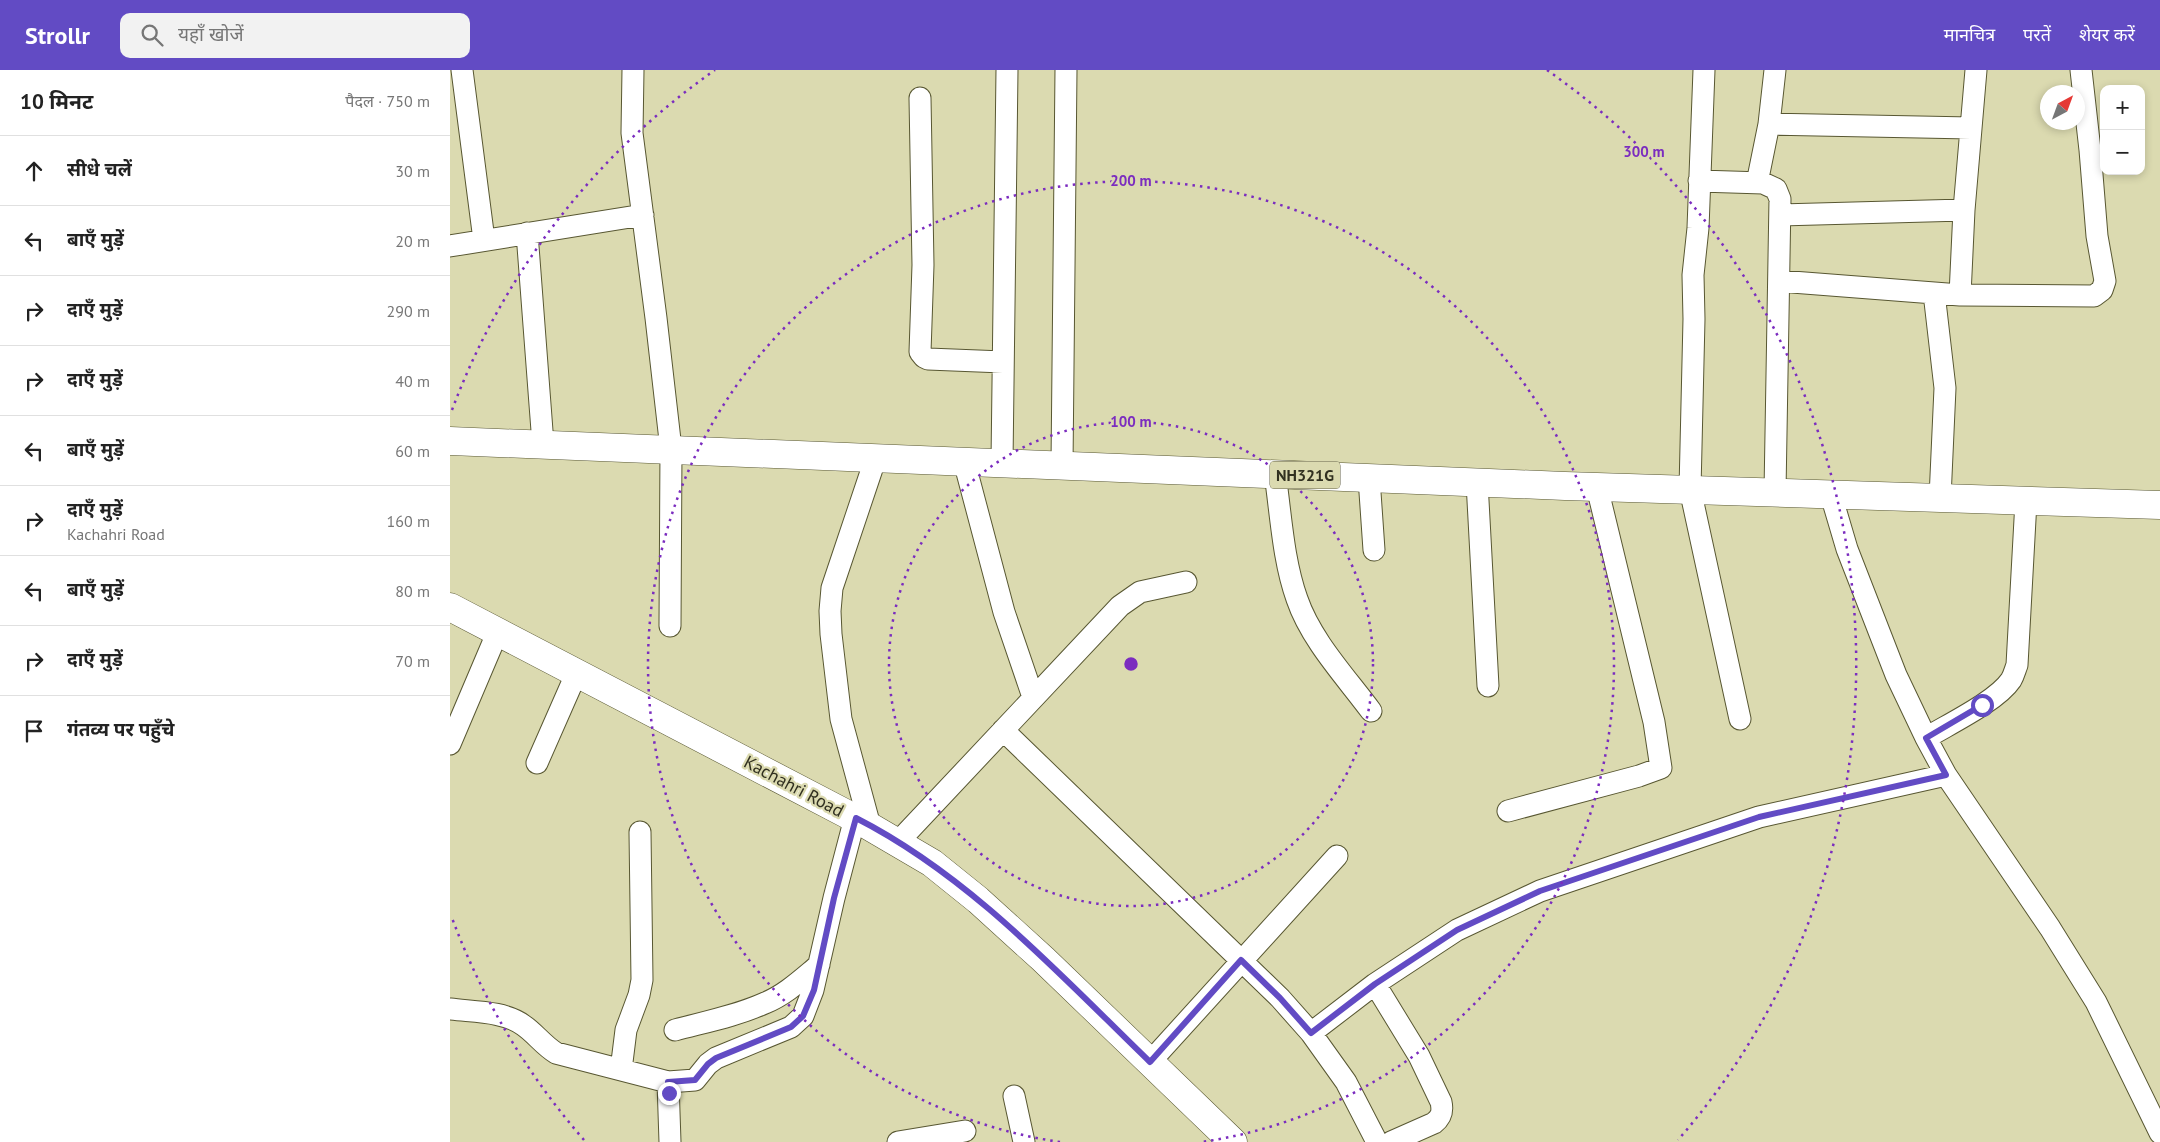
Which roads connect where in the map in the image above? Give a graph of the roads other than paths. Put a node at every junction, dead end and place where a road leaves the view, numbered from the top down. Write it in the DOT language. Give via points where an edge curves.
graph roads {
  1 [pos="462,70"];
  2 [pos="633,70"];
  3 [pos="1007,70"];
  4 [pos="1066,70"];
  5 [pos="1704,70"];
  6 [pos="1775,70"];
  7 [pos="1976,70"];
  8 [pos="2081,70"];
  9 [pos="458,97"];
  10 [pos="920,98"];
  11 [pos="1769,124"];
  12 [pos="1971,128"];
  13 [pos="1699,181"];
  14 [pos="1757,183"];
  15 [pos="1964,210"];
  16 [pos="643,214"];
  17 [pos="1780,215"];
  18 [pos="528,233"];
  19 [pos="484,240"];
  20 [pos="450,246"];
  21 [pos="1779,281"];
  22 [pos="1934,293"];
  23 [pos="1960,295"];
  24 [pos="1003,362"];
  25 [pos="450,441"];
  26 [pos="544,444"];
  27 [pos="671,449"];
  28 [pos="876,457"];
  29 [pos="964,461"];
  30 [pos="1002,462"];
  31 [pos="1062,465"];
  32 [pos="1275,474"];
  33 [pos="1369,478"];
  34 [pos="1477,482"];
  35 [pos="1597,487"];
  36 [pos="1690,489"];
  37 [pos="1775,492"];
  38 [pos="1831,495"];
  39 [pos="1940,498"];
  40 [pos="2026,501"];
  41 [pos="2160,505"];
  42 [pos="1374,550"];
  43 [pos="1186,582"];
  44 [pos="450,607"];
  45 [pos="670,626"];
  46 [pos="498,631"];
  47 [pos="577,672"];
  48 [pos="1488,686"];
  49 [pos="1033,697"];
  50 [pos="1371,711"];
  51 [pos="1740,719"];
  52 [pos="1004,730"];
  53 [pos="1926,738"];
  54 [pos="450,744"];
  55 [pos="537,763"];
  56 [pos="1946,775"];
  57 [pos="1508,811"];
  58 [pos="863,822"];
  59 [pos="640,832"];
  60 [pos="898,842"];
  61 [pos="1337,856"];
  62 [pos="1241,960"];
  63 [pos="819,965"];
  64 [pos="1375,984"];
  65 [pos="450,1009"];
  66 [pos="675,1030"];
  67 [pos="1311,1033"];
  68 [pos="1150,1062"];
  69 [pos="621,1070"];
  70 [pos="668,1082"];
  71 [pos="1014,1096"];
  72 [pos="2158,1125"];
  73 [pos="965,1131"];
  74 [pos="670,1142"];
  75 [pos="898,1142"];
  76 [pos="1024,1142"];
  77 [pos="1233,1142"];
  78 [pos="1378,1142"];
  79 [pos="1392,1142"];
  1 -- 9 [label="street"];
  2 -- 16 [label="street" via="632,133"];
  3 -- 24 [label="street"];
  4 -- 31 [label="street"];
  5 -- 13 [label="street"];
  6 -- 11 [label="street"];
  7 -- 12 [label="street"];
  8 -- 23 [label="street" via="2097,236 2105,281 2102,290 2094,296"];
  9 -- 19 [label="street"];
  10 -- 24 [label="street" via="923,265 920,352 928,359"];
  11 -- 12 [label="street"];
  11 -- 14 [label="street"];
  12 -- 15 [label="street"];
  13 -- 14 [label="street"];
  13 -- 36 [label="street" via="1693,276"];
  14 -- 17 [label="street" via="1776,188"];
  15 -- 17 [label="street"];
  15 -- 23 [label="street"];
  16 -- 18 [label="street"];
  16 -- 27 [label="street"];
  17 -- 21 [label="street"];
  18 -- 19 [label="street"];
  18 -- 26 [label="street"];
  19 -- 20 [label="street"];
  21 -- 22 [label="street"];
  21 -- 37 [label="street"];
  22 -- 23 [label="street"];
  22 -- 39 [label="street" via="1945,388"];
  24 -- 30 [label="street"];
  25 -- 26 [label="main road, NH321G"];
  26 -- 27 [label="main road, NH321G"];
  27 -- 28 [label="main road, NH321G"];
  27 -- 45 [label="street"];
  28 -- 29 [label="main road, NH321G"];
  28 -- 58 [label="street" via="832,588 830,611 841,720"];
  29 -- 30 [label="main road, NH321G"];
  29 -- 49 [label="street" via="1004,612"];
  30 -- 31 [label="main road, NH321G"];
  31 -- 32 [label="main road, NH321G"];
  32 -- 33 [label="main road, NH321G"];
  32 -- 50 [label="street" via="1297,598 1318,638"];
  33 -- 34 [label="main road, NH321G"];
  33 -- 42 [label="street"];
  34 -- 35 [label="main road, NH321G"];
  34 -- 48 [label="street"];
  35 -- 36 [label="main road, NH321G"];
  35 -- 57 [label="street" via="1654,722 1661,768"];
  36 -- 37 [label="main road, NH321G"];
  36 -- 51 [label="street"];
  37 -- 38 [label="main road, NH321G"];
  38 -- 39 [label="main road, NH321G"];
  38 -- 53 [label="street" via="1847,549 1896,675"];
  39 -- 40 [label="main road, NH321G"];
  40 -- 41 [label="main road, NH321G"];
  40 -- 53 [label="street" via="2017,665 2012,679 2001,691"];
  43 -- 49 [label="street" via="1140,592 1131,598"];
  44 -- 46 [label="main road, Kachahri Road"];
  46 -- 47 [label="main road, Kachahri Road"];
  46 -- 54 [label="street"];
  47 -- 55 [label="street"];
  47 -- 58 [label="main road, Kachahri Road"];
  49 -- 52 [label="street"];
  52 -- 60 [label="street"];
  52 -- 62 [label="street"];
  53 -- 56 [label="street"];
  56 -- 64 [label="street" via="1759,817 1540,891 1457,930"];
  56 -- 72 [label="street" via="2096,1002"];
  58 -- 60 [label="main road, Kachahri Road"];
  58 -- 63 [label="street"];
  59 -- 69 [label="street" via="642,980 626,1030"];
  60 -- 68 [label="main road, Kachahri Road" via="932,863 978,900"];
  61 -- 62 [label="street"];
  62 -- 67 [label="street"];
  62 -- 68 [label="street"];
  63 -- 66 [label="street" via="766,1003"];
  63 -- 70 [label="street" via="808,1007 798,1022 716,1058 695,1080"];
  64 -- 67 [label="street"];
  64 -- 79 [label="street" via="1419,1056 1443,1110 1434,1123"];
  65 -- 69 [label="street" via="511,1018 530,1029 556,1053"];
  67 -- 78 [label="street" via="1346,1082"];
  68 -- 77 [label="main road, Kachahri Road"];
  69 -- 70 [label="street"];
  70 -- 74 [label="street"];
  71 -- 76 [label="street"];
  73 -- 75 [label="street"];
}
